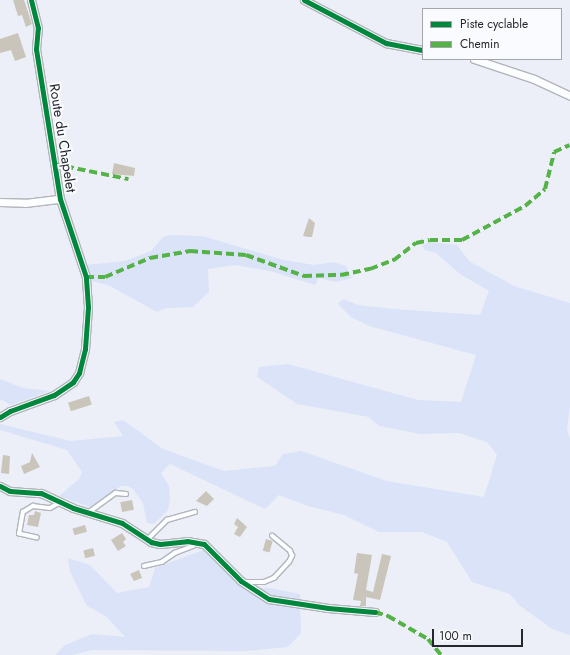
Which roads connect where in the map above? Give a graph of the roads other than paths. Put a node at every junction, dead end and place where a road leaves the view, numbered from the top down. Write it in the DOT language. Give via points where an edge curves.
graph roads {
  1 [pos="31,0"];
  2 [pos="304,0"];
  3 [pos="422,50"];
  4 [pos="477,60"];
  5 [pos="570,96"];
  6 [pos="60,198"];
  7 [pos="0,202"];
  8 [pos="0,417"];
  9 [pos="0,486"];
  10 [pos="126,494"];
  11 [pos="61,502"];
  12 [pos="195,512"];
  13 [pos="87,513"];
  14 [pos="272,536"];
  15 [pos="37,538"];
  16 [pos="147,540"];
  17 [pos="196,541"];
  18 [pos="144,566"];
  19 [pos="243,582"];
  20 [pos="375,612"];
  1 -- 6 [label="street, Route du Chapelet" via="38,28 36,49"];
  2 -- 3 [label="street" via="386,43"];
  4 -- 5 [label="street" via="534,79"];
  6 -- 7 [label="street" via="25,203"];
  6 -- 8 [label="street, Route du Chapelet" via="86,277 88,307 79,373 62,391"];
  9 -- 11 [label="street" via="10,491 41,493"];
  10 -- 13 [label="lane" via="116,494"];
  11 -- 13 [label="street"];
  11 -- 15 [label="lane" via="50,508 33,506 23,512 19,534"];
  12 -- 16 [label="lane" via="167,520"];
  13 -- 16 [label="street" via="126,525"];
  14 -- 19 [label="lane" via="290,551 292,556 289,562 274,578 264,582"];
  16 -- 17 [label="street" via="160,544"];
  17 -- 18 [label="lane" via="193,546 175,553 162,562"];
  17 -- 19 [label="street" via="211,549"];
  19 -- 20 [label="street" via="258,594 278,602"];
}
